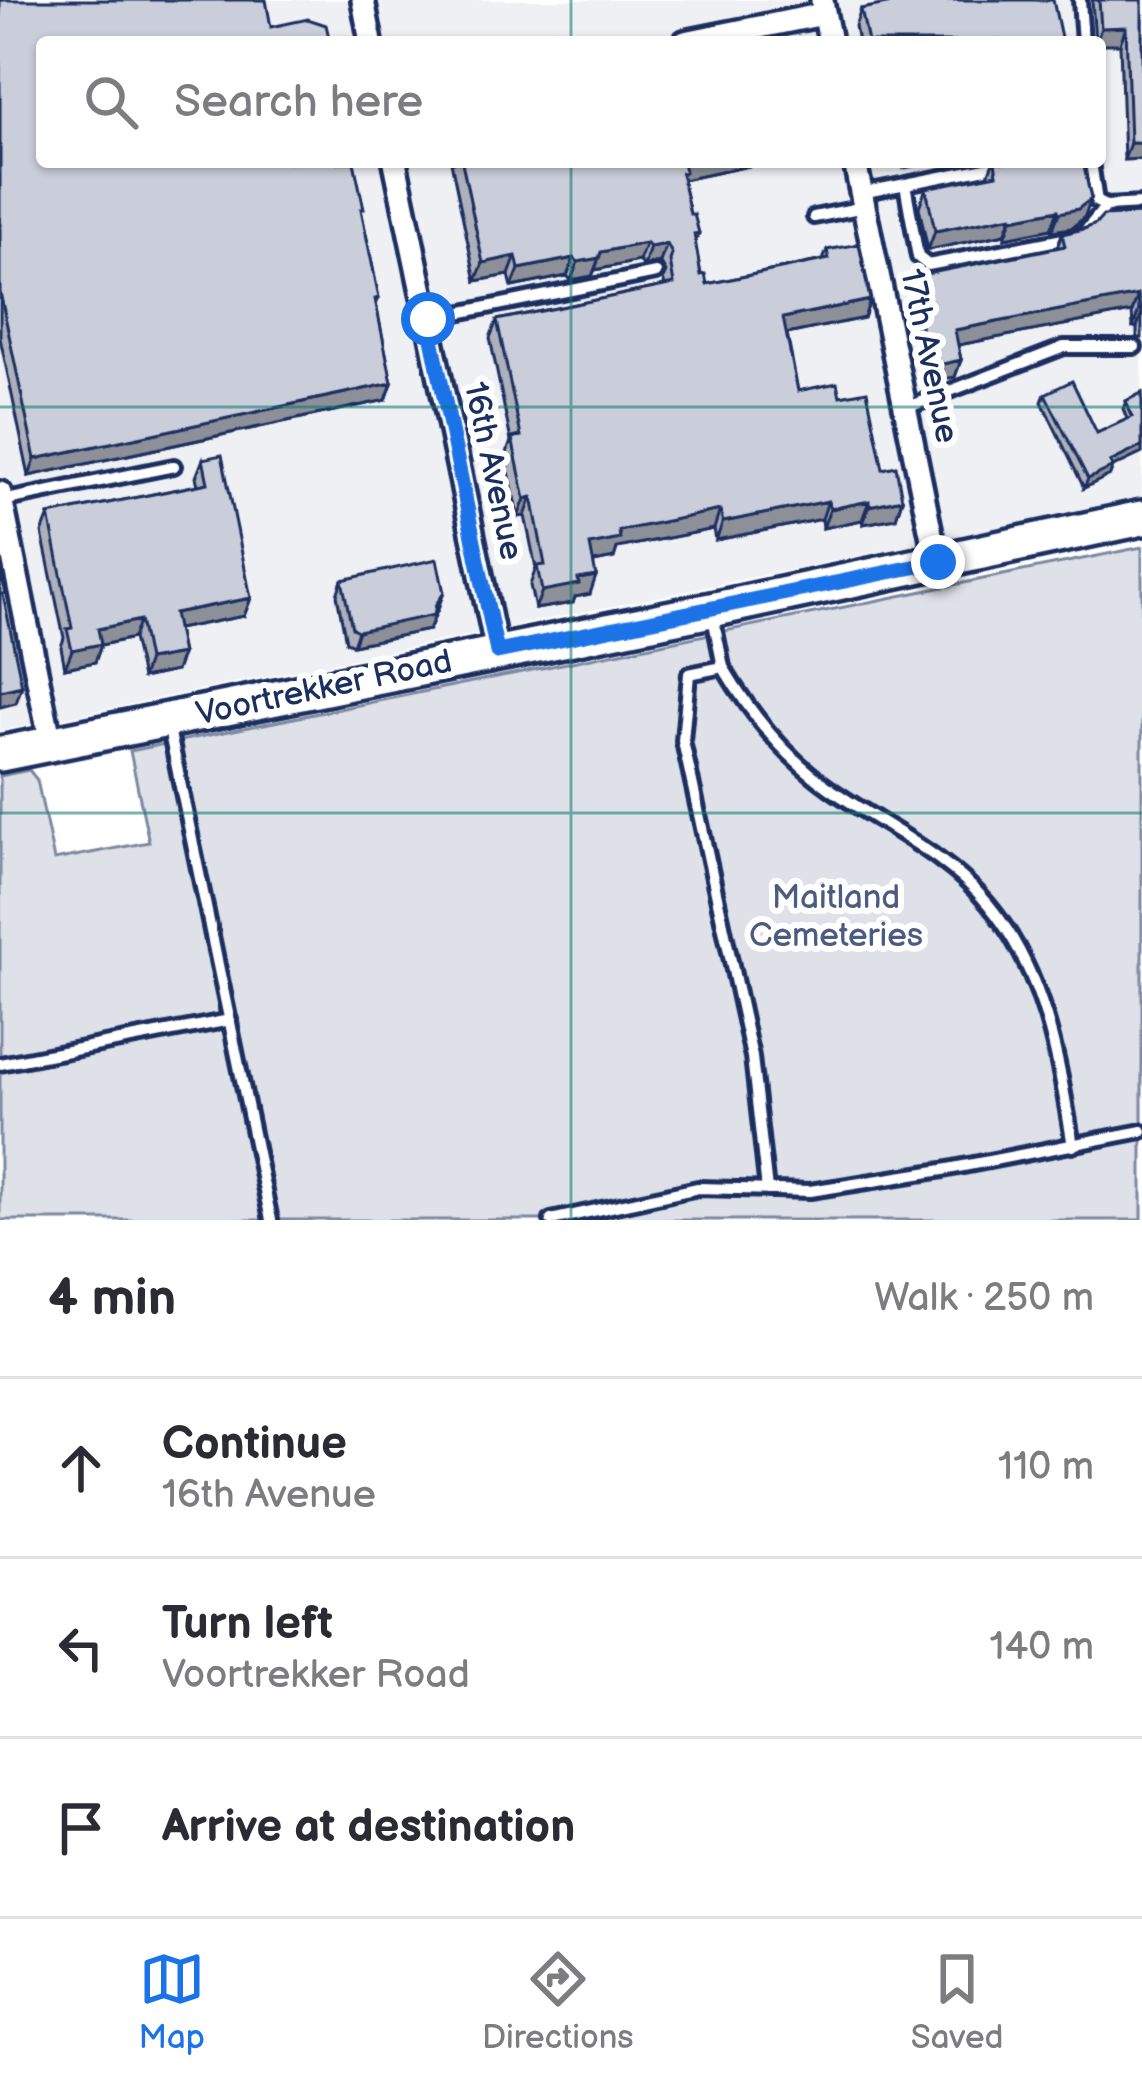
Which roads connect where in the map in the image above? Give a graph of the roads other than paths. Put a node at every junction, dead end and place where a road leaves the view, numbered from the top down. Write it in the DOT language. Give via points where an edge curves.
graph roads {
  1 [pos="363,0"];
  2 [pos="1080,0"];
  3 [pos="823,7"];
  4 [pos="370,36"];
  5 [pos="709,36"];
  6 [pos="1083,36"];
  7 [pos="396,168"];
  8 [pos="856,168"];
  9 [pos="986,168"];
  10 [pos="1092,168"];
  11 [pos="905,184"];
  12 [pos="863,200"];
  13 [pos="1142,204"];
  14 [pos="1106,206"];
  15 [pos="814,217"];
  16 [pos="656,273"];
  17 [pos="428,319"];
  18 [pos="1135,347"];
  19 [pos="906,408"];
  20 [pos="174,466"];
  21 [pos="1,497"];
  22 [pos="1142,518"];
  23 [pos="938,562"];
  24 [pos="712,610"];
  25 [pos="497,652"];
  26 [pos="723,667"];
  27 [pos="167,720"];
  28 [pos="51,744"];
  29 [pos="0,754"];
  30 [pos="230,1020"];
  31 [pos="0,1064"];
  32 [pos="1142,1131"];
  33 [pos="1073,1145"];
  34 [pos="767,1190"];
  35 [pos="271,1220"];
  36 [pos="550,1220"];
  1 -- 4 [label="street"];
  2 -- 6 [label="lane"];
  3 -- 5 [label="street"];
  7 -- 17 [label="street, 16th Avenue"];
  8 -- 12 [label="street, 17th Avenue"];
  9 -- 11 [label="lane"];
  10 -- 14 [label="lane" via="1094,197"];
  11 -- 12 [label="lane"];
  11 -- 14 [label="lane" via="918,256 928,265 1074,236"];
  12 -- 15 [label="lane"];
  12 -- 19 [label="street, 17th Avenue"];
  13 -- 14 [label="lane"];
  16 -- 17 [label="lane"];
  17 -- 25 [label="street, 16th Avenue"];
  18 -- 19 [label="lane" via="1064,347"];
  19 -- 23 [label="street, 17th Avenue"];
  20 -- 21 [label="lane"];
  21 -- 28 [label="street"];
  22 -- 23 [label="main road, Voortrekker Road"];
  23 -- 24 [label="main road, Voortrekker Road"];
  24 -- 25 [label="main road, Voortrekker Road"];
  24 -- 26 [label="lane"];
  25 -- 27 [label="main road, Voortrekker Road"];
  26 -- 33 [label="lane" via="774,742 830,789 944,862 988,904 1044,1007"];
  26 -- 34 [label="lane" via="689,674 683,741 752,1058"];
  27 -- 28 [label="main road, Voortrekker Road"];
  27 -- 30 [label="lane"];
  28 -- 29 [label="main road, Voortrekker Road"];
  30 -- 31 [label="lane"];
  30 -- 35 [label="lane"];
  32 -- 33 [label="lane"];
  33 -- 34 [label="lane" via="810,1191"];
  34 -- 36 [label="lane" via="698,1188"];
}
